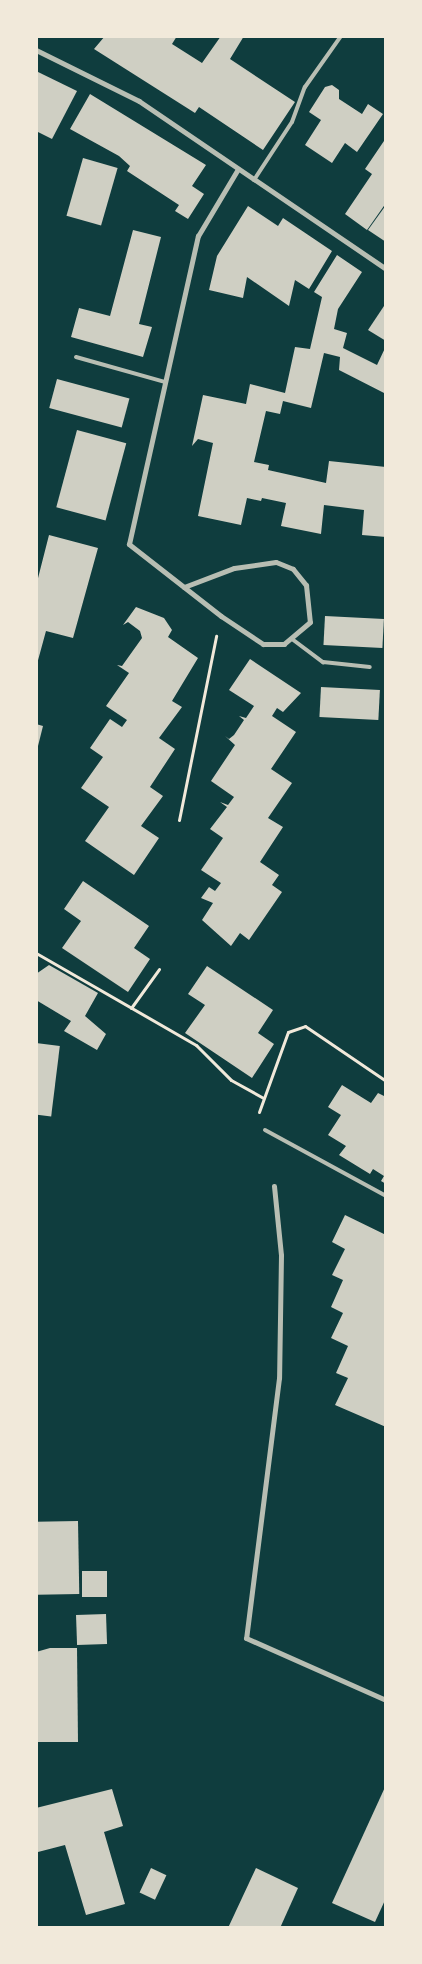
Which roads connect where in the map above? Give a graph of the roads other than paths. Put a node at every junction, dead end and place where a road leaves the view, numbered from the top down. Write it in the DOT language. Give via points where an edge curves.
graph roads {
  1 [pos="341,36"];
  2 [pos="36,50"];
  3 [pos="238,169"];
  4 [pos="254,180"];
  5 [pos="386,269"];
  6 [pos="76,357"];
  7 [pos="165,382"];
  8 [pos="184,588"];
  9 [pos="292,639"];
  10 [pos="370,667"];
  11 [pos="265,1130"];
  12 [pos="274,1186"];
  13 [pos="386,1196"];
  14 [pos="386,1700"];
  1 -- 4 [label="lane" via="304,87 292,122"];
  2 -- 3 [label="street" via="139,101"];
  3 -- 4 [label="street"];
  3 -- 7 [label="street" via="198,236"];
  4 -- 5 [label="street"];
  6 -- 7 [label="lane"];
  7 -- 8 [label="street" via="129,544"];
  8 -- 9 [label="street" via="263,644 284,644"];
  8 -- 9 [label="street" via="234,568 260,563 276,562 293,569 306,585 312,604 310,622"];
  9 -- 10 [label="lane" via="323,662"];
  11 -- 13 [label="lane"];
  12 -- 14 [label="street" via="281,1255 279,1378 246,1638"];
}
